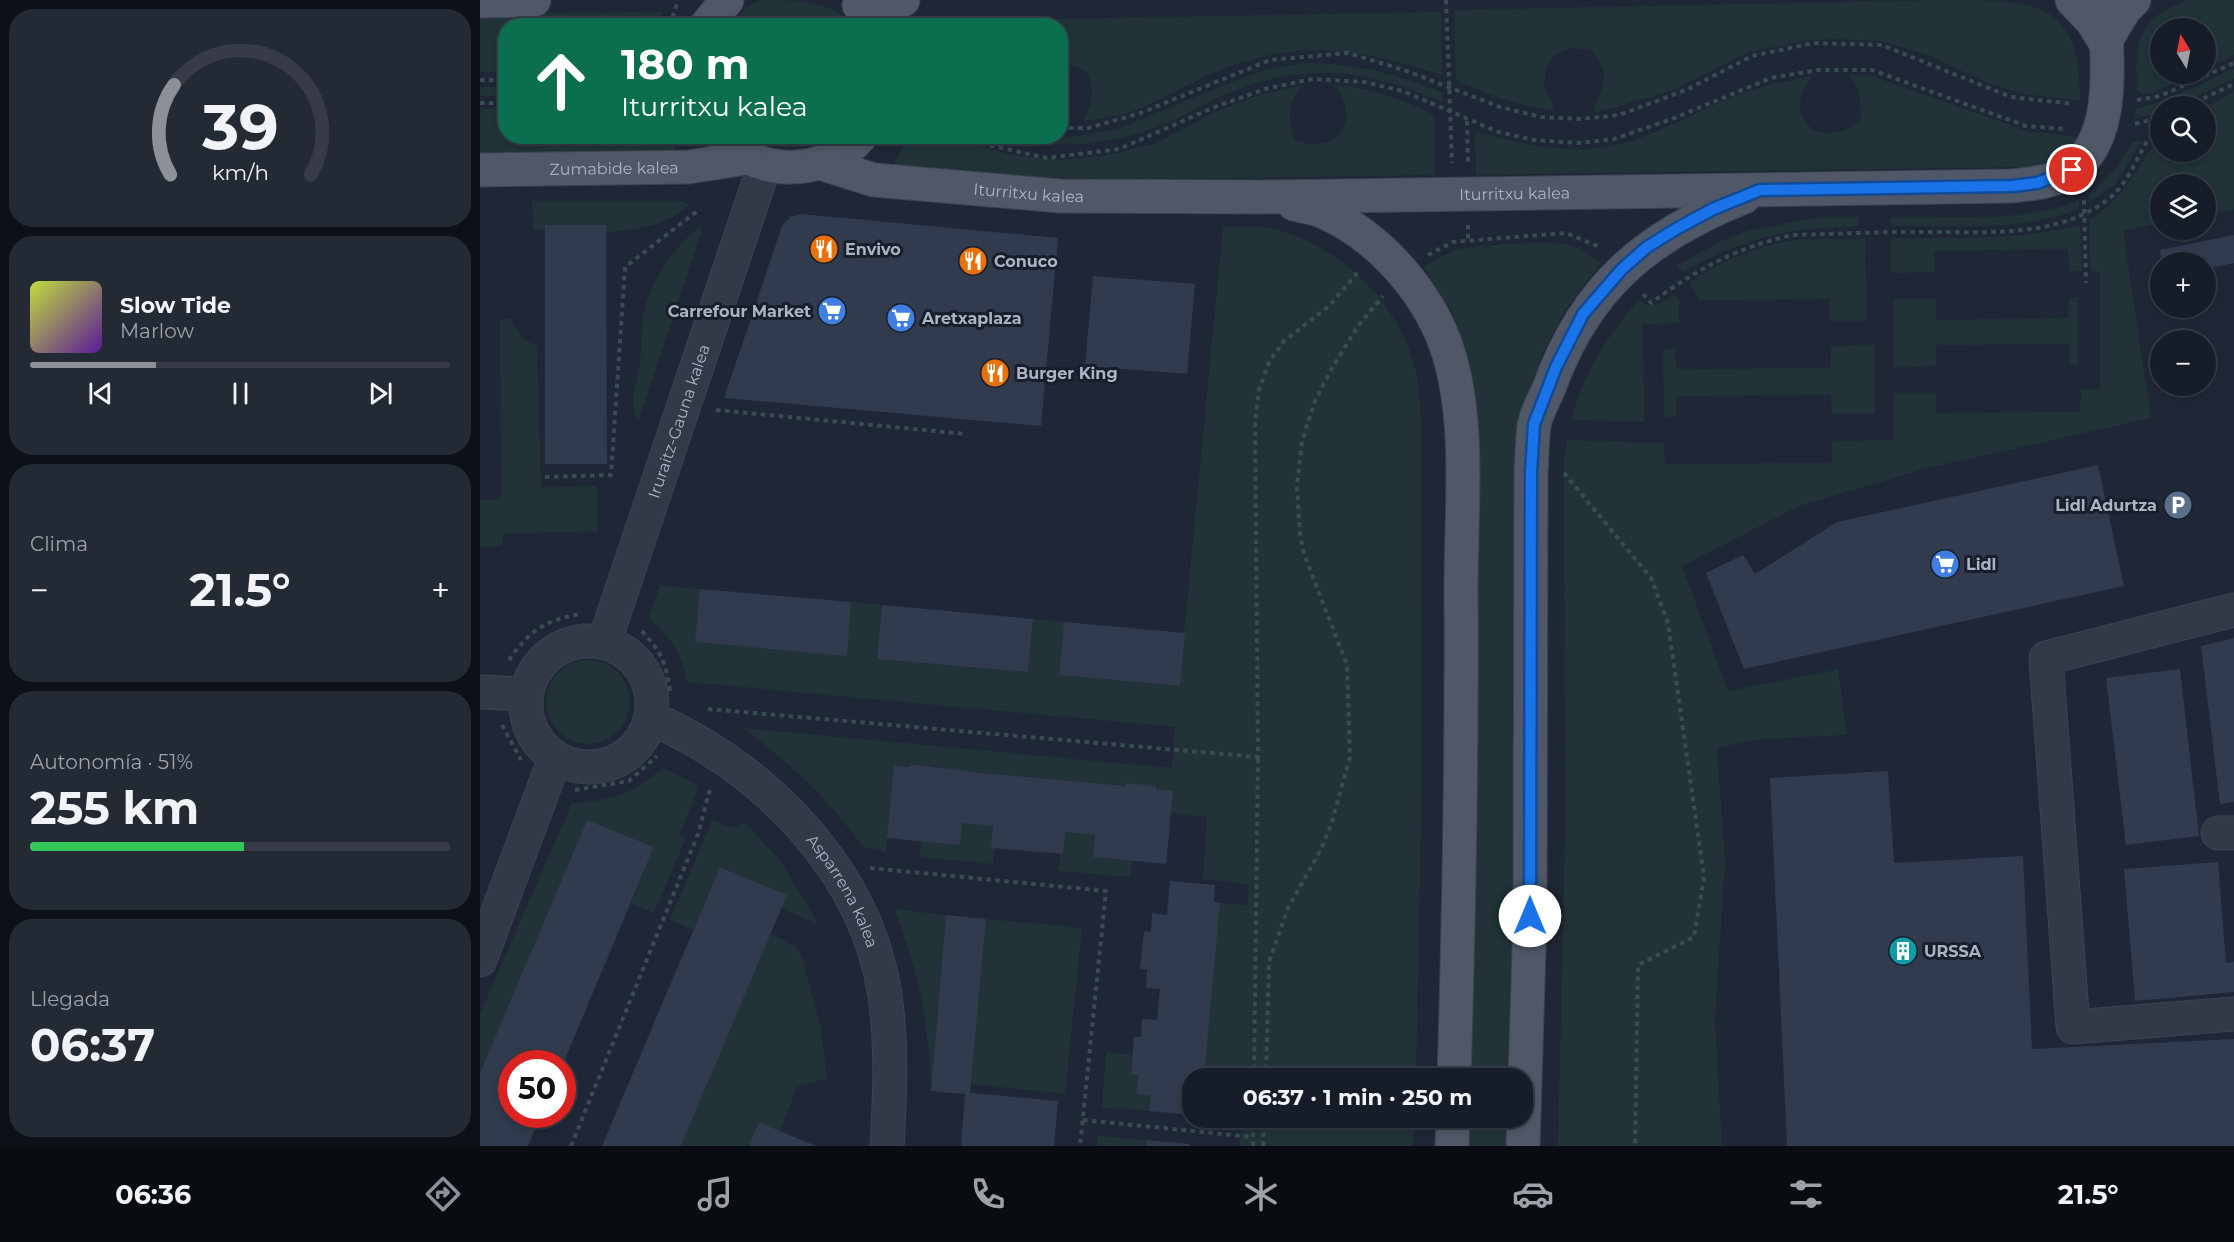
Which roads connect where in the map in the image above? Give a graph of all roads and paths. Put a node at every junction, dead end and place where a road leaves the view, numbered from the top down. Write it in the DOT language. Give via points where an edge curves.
graph roads {
  1 [pos="534,0"];
  2 [pos="726,0"];
  3 [pos="903,0"];
  4 [pos="1446,0"];
  5 [pos="2072,0"];
  6 [pos="2105,0"];
  7 [pos="2134,0"];
  8 [pos="480,1"];
  9 [pos="862,10"];
  10 [pos="712,18"];
  11 [pos="2105,42"];
  12 [pos="2234,63"];
  13 [pos="480,80"];
  14 [pos="498,80"];
  15 [pos="2234,84"];
  16 [pos="1449,87"];
  17 [pos="2208,96"];
  18 [pos="480,103"];
  19 [pos="498,103"];
  20 [pos="1450,112"];
  21 [pos="2150,117"];
  22 [pos="2102,118"];
  23 [pos="1068,128"];
  24 [pos="2150,135"];
  25 [pos="732,144"];
  26 [pos="852,144"];
  27 [pos="984,144"];
  28 [pos="755,161"];
  29 [pos="820,163"];
  30 [pos="480,170"];
  31 [pos="1760,190"];
  32 [pos="1452,193"];
  33 [pos="1263,196"];
  34 [pos="2084,196"];
  35 [pos="700,209"];
  36 [pos="2085,214"];
  37 [pos="1362,268"];
  38 [pos="1622,269"];
  39 [pos="1402,274"];
  40 [pos="2085,283"];
  41 [pos="715,410"];
  42 [pos="966,434"];
  43 [pos="1559,467"];
  44 [pos="545,477"];
  45 [pos="588,610"];
  46 [pos="2234,610"];
  47 [pos="638,622"];
  48 [pos="604,643"];
  49 [pos="482,692"];
  50 [pos="526,694"];
  51 [pos="704,709"];
  52 [pos="665,724"];
  53 [pos="1258,757"];
  54 [pos="555,758"];
  55 [pos="711,786"];
  56 [pos="544,792"];
  57 [pos="860,867"];
  58 [pos="480,960"];
  59 [pos="2234,1014"];
  60 [pos="1254,1068"];
  61 [pos="1266,1068"];
  62 [pos="1454,1068"];
  63 [pos="1083,1120"];
  64 [pos="1253,1128"];
  65 [pos="1264,1128"];
  66 [pos="1453,1128"];
  67 [pos="1253,1137"];
  68 [pos="571,1146"];
  69 [pos="887,1146"];
  70 [pos="1080,1146"];
  71 [pos="1253,1146"];
  72 [pos="1263,1146"];
  73 [pos="1452,1146"];
  74 [pos="1523,1146"];
  75 [pos="1635,1146"];
  1 -- 8 [label="main road"];
  2 -- 10 [label="main road"];
  3 -- 9 [label="main road"];
  4 -- 16 [label="path"];
  5 -- 11 [label="main road"];
  6 -- 11 [label="main road, Iturritxu kalea"];
  7 -- 11 [label="main road"];
  11 -- 22 [label="main road, Iturritxu kalea"];
  12 -- 22 [label="path"];
  13 -- 14 [label="path"];
  15 -- 17 [label="path"];
  16 -- 20 [label="path"];
  16 -- 22 [label="path" via="1500,107 1541,117 1581,119 1619,115 1686,90 1752,56 1814,43 1882,45 2011,97 2076,105"];
  16 -- 23 [label="path" via="1348,53 1270,60 1138,114 1088,128"];
  18 -- 19 [label="path"];
  20 -- 22 [label="path" via="1498,132 1534,140 1578,143 1614,139 1771,78 1818,70 1872,70 2026,126"];
  20 -- 27 [label="path" via="1403,91 1364,82 1313,79 1264,89 1119,149 1047,158"];
  20 -- 32 [label="path"];
  21 -- 22 [label="path"];
  22 -- 31 [label="main road, Iturritxu kalea" via="2086,157 2072,170 2037,183"];
  24 -- 36 [label="path" via="2131,173 2114,195"];
  25 -- 28 [label="main road"];
  26 -- 29 [label="main road"];
  28 -- 29 [label="main road, Zumabide kalea" via="802,167"];
  28 -- 30 [label="main road, Zumabide kalea" via="688,167"];
  28 -- 48 [label="street, Iruraitz-Gauna kalea"];
  29 -- 33 [label="main road, Iturritxu kalea" via="874,180 969,190 1060,196"];
  31 -- 32 [label="main road, Iturritxu kalea"];
  31 -- 38 [label="main road" via="1676,229"];
  32 -- 33 [label="main road, Iturritxu kalea"];
  33 -- 39 [label="main road" via="1325,212 1357,230"];
  34 -- 36 [label="path"];
  35 -- 44 [label="path" via="625,267 611,475"];
  36 -- 38 [label="path" via="2059,224 2001,231 1792,235 1760,242 1720,259 1687,276 1651,303"];
  36 -- 40 [label="path"];
  37 -- 53 [label="path" via="1328,307 1284,341 1269,362 1259,390 1255,421"];
  38 -- 39 [label="path" via="1602,247 1566,233 1453,242"];
  38 -- 74 [label="main road" via="1583,314 1556,367 1534,424 1530,916"];
  39 -- 61 [label="path" via="1358,326 1332,368 1315,401 1302,441 1297,486 1300,534 1347,665 1350,757 1331,825 1288,908 1269,962"];
  39 -- 62 [label="main road" via="1429,308 1450,357 1458,404 1462,684"];
  41 -- 42 [label="path"];
  43 -- 75 [label="path" via="1651,578 1668,623 1704,877 1694,937 1638,965"];
  45 -- 49 [label="path" via="552,619 530,633 502,671 486,680"];
  46 -- 59 [label="street" via="2046,658 2073,1027"];
  47 -- 52 [label="path" via="666,665 672,700 685,715"];
  48 -- 50 [label="street" via="584,641 564,646 546,657 533,674"];
  48 -- 52 [label="street" via="623,650 638,663"];
  49 -- 50 [label="street"];
  49 -- 56 [label="path" via="484,708 497,714 525,766 527,784"];
  50 -- 54 [label="street" via="531,730"];
  51 -- 53 [label="path"];
  52 -- 54 [label="street" via="614,763 594,768 574,766"];
  52 -- 56 [label="path" via="672,746 629,781 570,791 564,798"];
  52 -- 69 [label="street, Asparrena kalea" via="718,753 755,780 822,851 844,885 867,931 885,996 889,1056"];
  53 -- 60 [label="path"];
  54 -- 56 [label="street"];
  55 -- 68 [label="path" via="698,834"];
  56 -- 58 [label="street"];
  57 -- 63 [label="path" via="1106,891"];
  63 -- 67 [label="path"];
  63 -- 70 [label="path"];
  64 -- 67 [label="path"];
  65 -- 72 [label="path"];
  66 -- 73 [label="main road"];
  67 -- 71 [label="path"];
}
